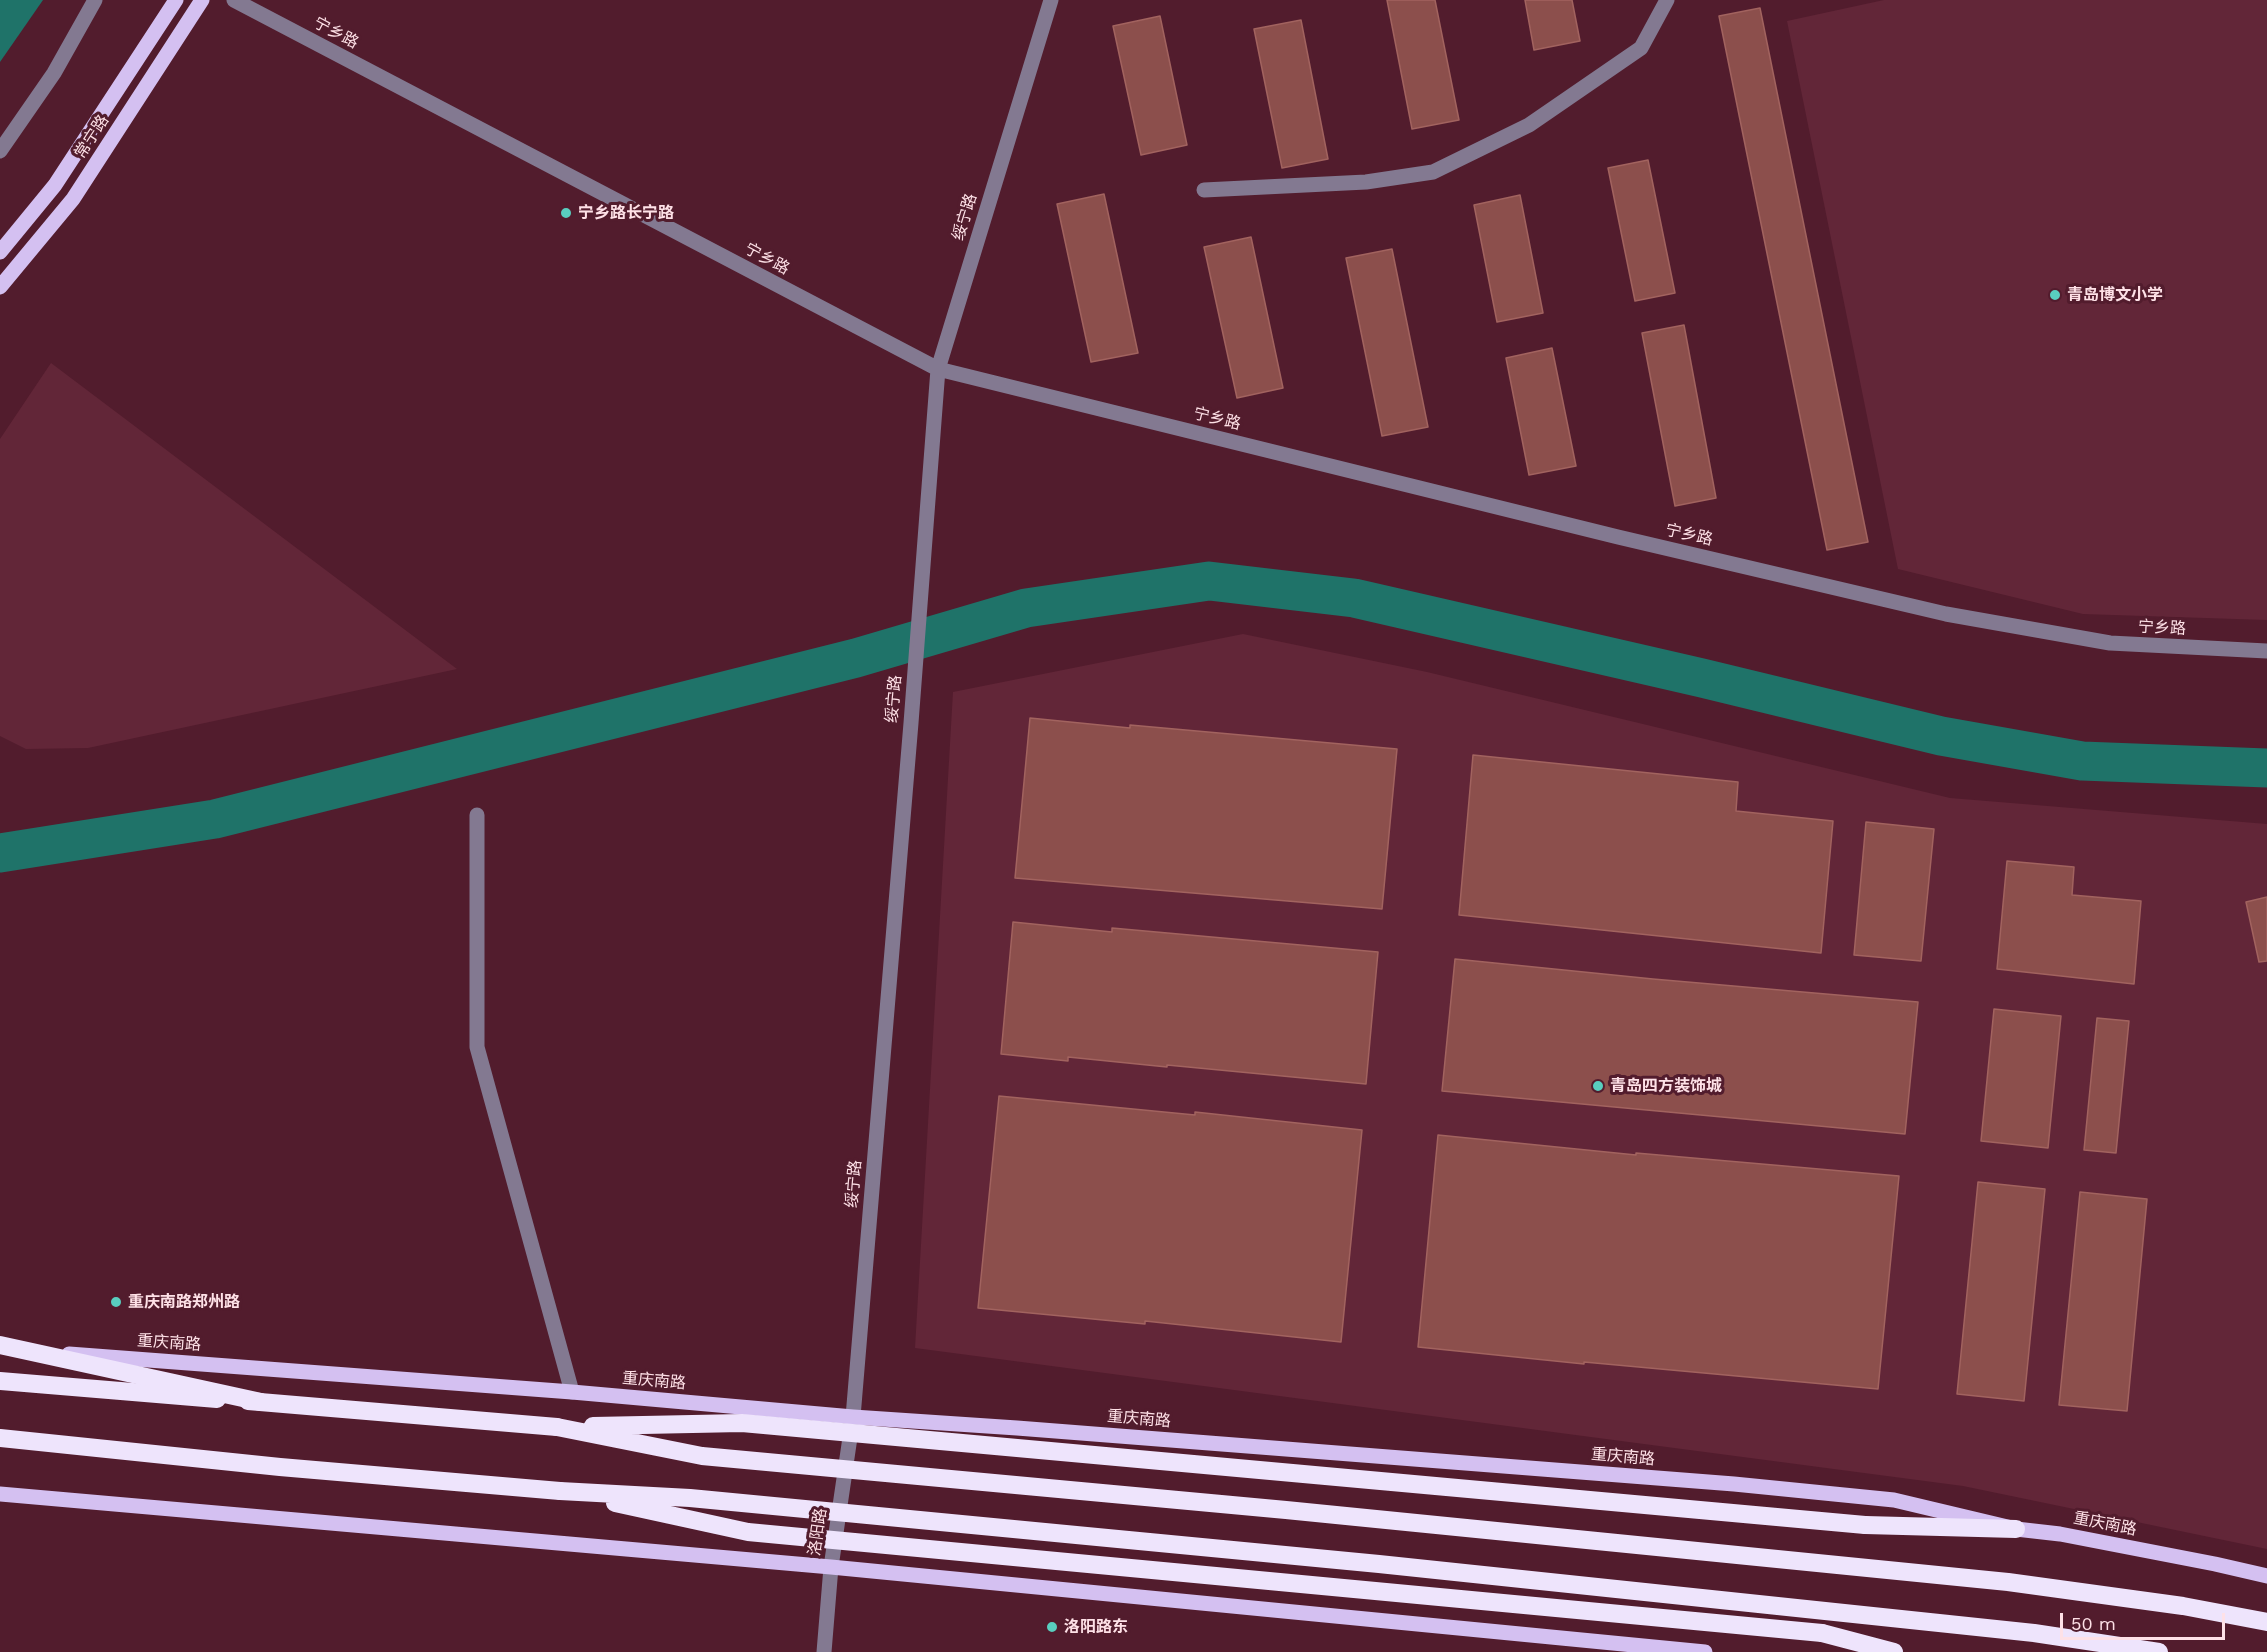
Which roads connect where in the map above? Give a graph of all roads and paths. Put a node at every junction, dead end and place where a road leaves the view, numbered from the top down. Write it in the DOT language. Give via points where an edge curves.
graph roads {
  1 [pos="95,0"];
  2 [pos="176,0"];
  3 [pos="202,0"];
  4 [pos="234,0"];
  5 [pos="1051,0"];
  6 [pos="1666,0"];
  7 [pos="0,151"];
  8 [pos="1204,190"];
  9 [pos="0,252"];
  10 [pos="0,287"];
  11 [pos="938,369"];
  12 [pos="2267,651"];
  13 [pos="477,815"];
  14 [pos="0,1347"];
  15 [pos="0,1381"];
  16 [pos="572,1392"];
  17 [pos="261,1402"];
  18 [pos="853,1417"];
  19 [pos="557,1427"];
  20 [pos="0,1438"];
  21 [pos="560,1491"];
  22 [pos="0,1494"];
  23 [pos="2016,1529"];
  24 [pos="831,1567"];
  25 [pos="2267,1576"];
  26 [pos="2267,1622"];
  27 [pos="824,1652"];
  28 [pos="1705,1652"];
  29 [pos="1894,1652"];
  30 [pos="2159,1652"];
  1 -- 7 [label="street" via="54,73"];
  2 -- 9 [label="main road, 常宁路" via="55,185"];
  3 -- 10 [label="main road, 常宁路" via="73,199"];
  4 -- 11 [label="street, 宁乡路"];
  5 -- 11 [label="street, 绥宁路"];
  6 -- 8 [label="street" via="1641,48 1529,125 1433,172 1366,182"];
  11 -- 12 [label="street, 宁乡路" via="1946,614 2110,643"];
  11 -- 18 [label="street, 绥宁路"];
  13 -- 16 [label="street" via="477,1047"];
  14 -- 16 [label="main road, 重庆南路"];
  14 -- 17 [label="highway, bridge"];
  15 -- 17 [label="highway, bridge"];
  16 -- 18 [label="main road, 重庆南路"];
  17 -- 19 [label="highway"];
  18 -- 23 [label="main road, 重庆南路" via="1734,1484 1894,1500"];
  18 -- 24 [label="street, 洛阳路"];
  19 -- 23 [label="highway, bridge" via="742,1423 1865,1525"];
  19 -- 26 [label="highway, bridge" via="702,1456 2008,1582"];
  20 -- 21 [label="highway"];
  21 -- 29 [label="highway, bridge" via="748,1532 1821,1633"];
  21 -- 30 [label="highway, bridge" via="690,1498 1391,1565 2034,1633"];
  22 -- 24 [label="main road"];
  23 -- 25 [label="main road, 重庆南路" via="2060,1534"];
  24 -- 27 [label="street, 洛阳路"];
  24 -- 28 [label="main road"];
}
